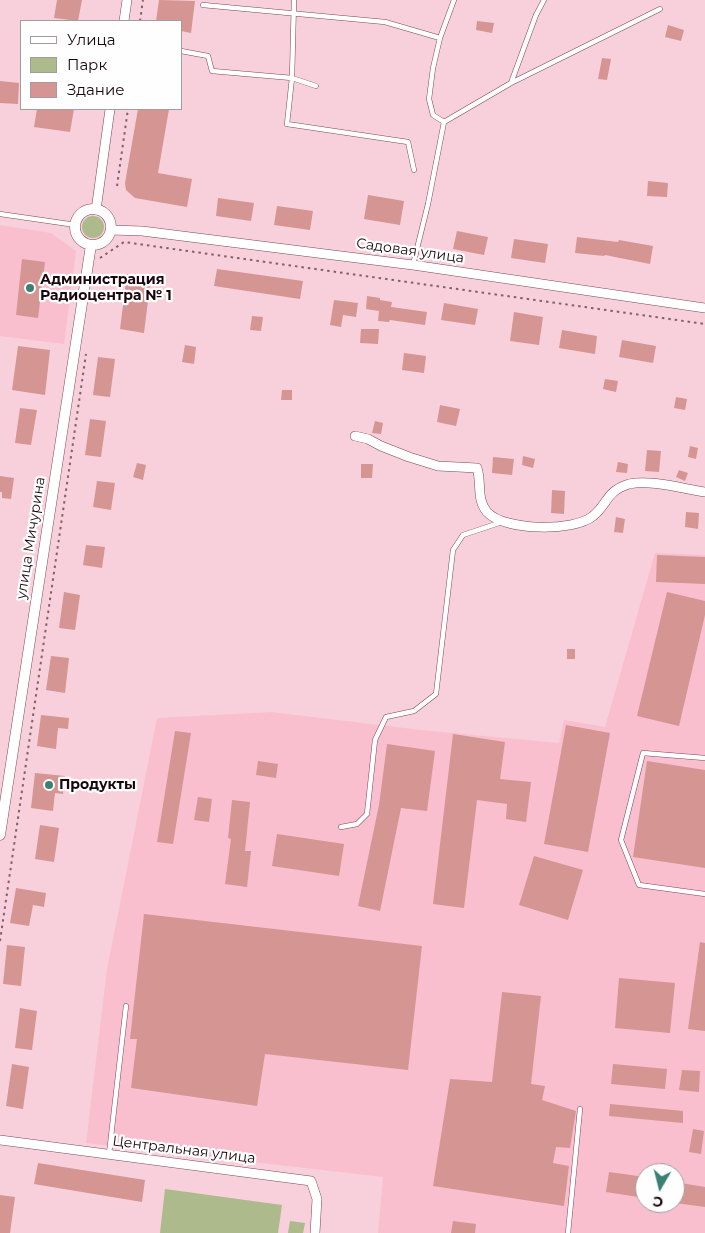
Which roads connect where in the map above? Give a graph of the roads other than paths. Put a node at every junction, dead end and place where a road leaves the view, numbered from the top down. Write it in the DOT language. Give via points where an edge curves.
graph roads {
  1 [pos="127,0"];
  2 [pos="294,0"];
  3 [pos="454,0"];
  4 [pos="544,0"];
  5 [pos="203,5"];
  6 [pos="660,9"];
  7 [pos="294,14"];
  8 [pos="124,20"];
  9 [pos="440,38"];
  10 [pos="182,51"];
  11 [pos="292,78"];
  12 [pos="511,83"];
  13 [pos="316,86"];
  14 [pos="110,110"];
  15 [pos="444,122"];
  16 [pos="414,170"];
  17 [pos="96,210"];
  18 [pos="0,214"];
  19 [pos="76,225"];
  20 [pos="111,230"];
  21 [pos="91,245"];
  22 [pos="413,265"];
  23 [pos="705,308"];
  24 [pos="355,436"];
  25 [pos="705,492"];
  26 [pos="502,522"];
  27 [pos="705,758"];
  28 [pos="341,827"];
  29 [pos="0,835"];
  30 [pos="705,894"];
  31 [pos="126,1006"];
  32 [pos="580,1109"];
  33 [pos="0,1140"];
  34 [pos="109,1154"];
  35 [pos="314,1233"];
  36 [pos="568,1233"];
  1 -- 8 [label="street"];
  2 -- 7 [label="lane"];
  3 -- 9 [label="lane"];
  4 -- 12 [label="lane"];
  5 -- 7 [label="lane"];
  6 -- 12 [label="lane"];
  7 -- 9 [label="lane" via="385,22"];
  7 -- 11 [label="lane"];
  9 -- 15 [label="lane" via="429,99 434,115"];
  10 -- 11 [label="lane" via="208,56 212,71"];
  11 -- 13 [label="lane"];
  11 -- 16 [label="lane" via="287,124 408,142"];
  12 -- 15 [label="lane"];
  14 -- 17 [label="street"];
  15 -- 22 [label="lane"];
  17 -- 19 [label="street" via="82,213"];
  17 -- 20 [label="street" via="107,217"];
  18 -- 19 [label="lane"];
  19 -- 21 [label="street" via="79,238"];
  20 -- 21 [label="street" via="104,242"];
  20 -- 22 [label="street, Садовая улица" via="142,231"];
  21 -- 29 [label="street, улица Мичурина"];
  22 -- 23 [label="street, Садовая улица"];
  24 -- 26 [label="street" via="438,466 477,468 481,500 487,511"];
  25 -- 26 [label="street" via="648,483 630,484 613,491 592,517 566,527"];
  26 -- 28 [label="lane" via="462,535 454,550 436,694 414,712 386,716 375,740 367,814 357,824"];
  27 -- 30 [label="lane" via="643,753 621,840 639,885"];
  31 -- 34 [label="lane"];
  32 -- 36 [label="lane"];
  33 -- 34 [label="street, Центральная улица"];
  34 -- 35 [label="street, Центральная улица" via="311,1181 317,1198"];
}
